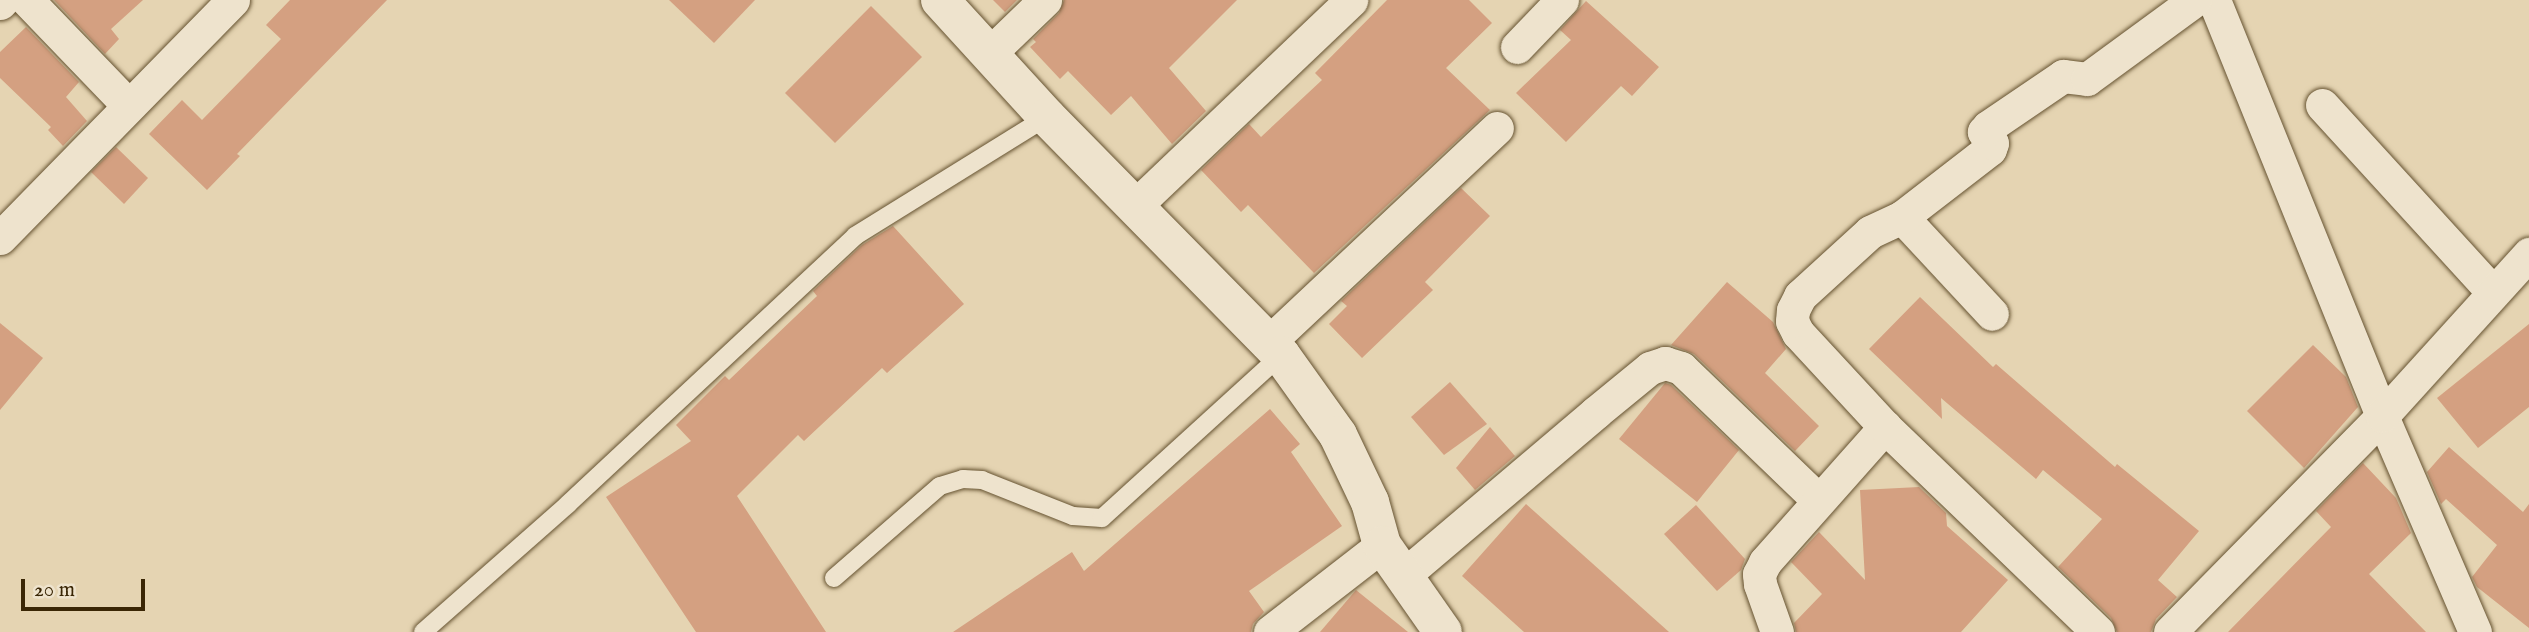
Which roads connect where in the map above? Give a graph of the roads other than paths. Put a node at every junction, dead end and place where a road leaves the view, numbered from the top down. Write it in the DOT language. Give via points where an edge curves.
graph roads {
  1 [pos="27,0"];
  2 [pos="233,0"];
  3 [pos="940,0"];
  4 [pos="1045,0"];
  5 [pos="1351,0"];
  6 [pos="1562,0"];
  7 [pos="2195,0"];
  8 [pos="2214,0"];
  9 [pos="1517,47"];
  10 [pos="989,54"];
  11 [pos="2322,105"];
  12 [pos="128,106"];
  13 [pos="1047,117"];
  14 [pos="1497,128"];
  15 [pos="1134,207"];
  16 [pos="1902,217"];
  17 [pos="0,238"];
  18 [pos="2529,254"];
  19 [pos="2493,292"];
  20 [pos="1992,314"];
  21 [pos="1274,349"];
  22 [pos="2382,416"];
  23 [pos="1885,427"];
  24 [pos="1818,500"];
  25 [pos="1393,561"];
  26 [pos="834,578"];
  27 [pos="423,632"];
  28 [pos="1270,632"];
  29 [pos="1443,632"];
  30 [pos="1777,632"];
  31 [pos="2098,632"];
  32 [pos="2170,632"];
  33 [pos="2475,632"];
  1 -- 12 [label="street"];
  2 -- 12 [label="street"];
  3 -- 10 [label="main road"];
  4 -- 10 [label="street"];
  5 -- 15 [label="street"];
  6 -- 9 [label="street"];
  7 -- 16 [label="street" via="2087,79 2063,76 1988,127 1984,132 1992,143 1990,149"];
  8 -- 22 [label="street"];
  10 -- 13 [label="main road"];
  11 -- 19 [label="street"];
  12 -- 17 [label="street"];
  13 -- 15 [label="main road"];
  13 -- 27 [label="lane" via="855,236 568,504"];
  14 -- 21 [label="street"];
  15 -- 21 [label="main road"];
  16 -- 20 [label="street"];
  16 -- 23 [label="street" via="1870,232 1800,296 1792,321"];
  18 -- 19 [label="street"];
  19 -- 22 [label="street"];
  21 -- 25 [label="main road" via="1338,435"];
  21 -- 26 [label="lane" via="1102,518 1073,516 982,480 963,479 940,486"];
  22 -- 32 [label="street"];
  22 -- 33 [label="street"];
  23 -- 24 [label="street"];
  23 -- 31 [label="street"];
  24 -- 25 [label="street" via="1681,368 1665,363 1650,368"];
  24 -- 30 [label="street" via="1759,574"];
  25 -- 28 [label="street"];
  25 -- 29 [label="main road"];
}
